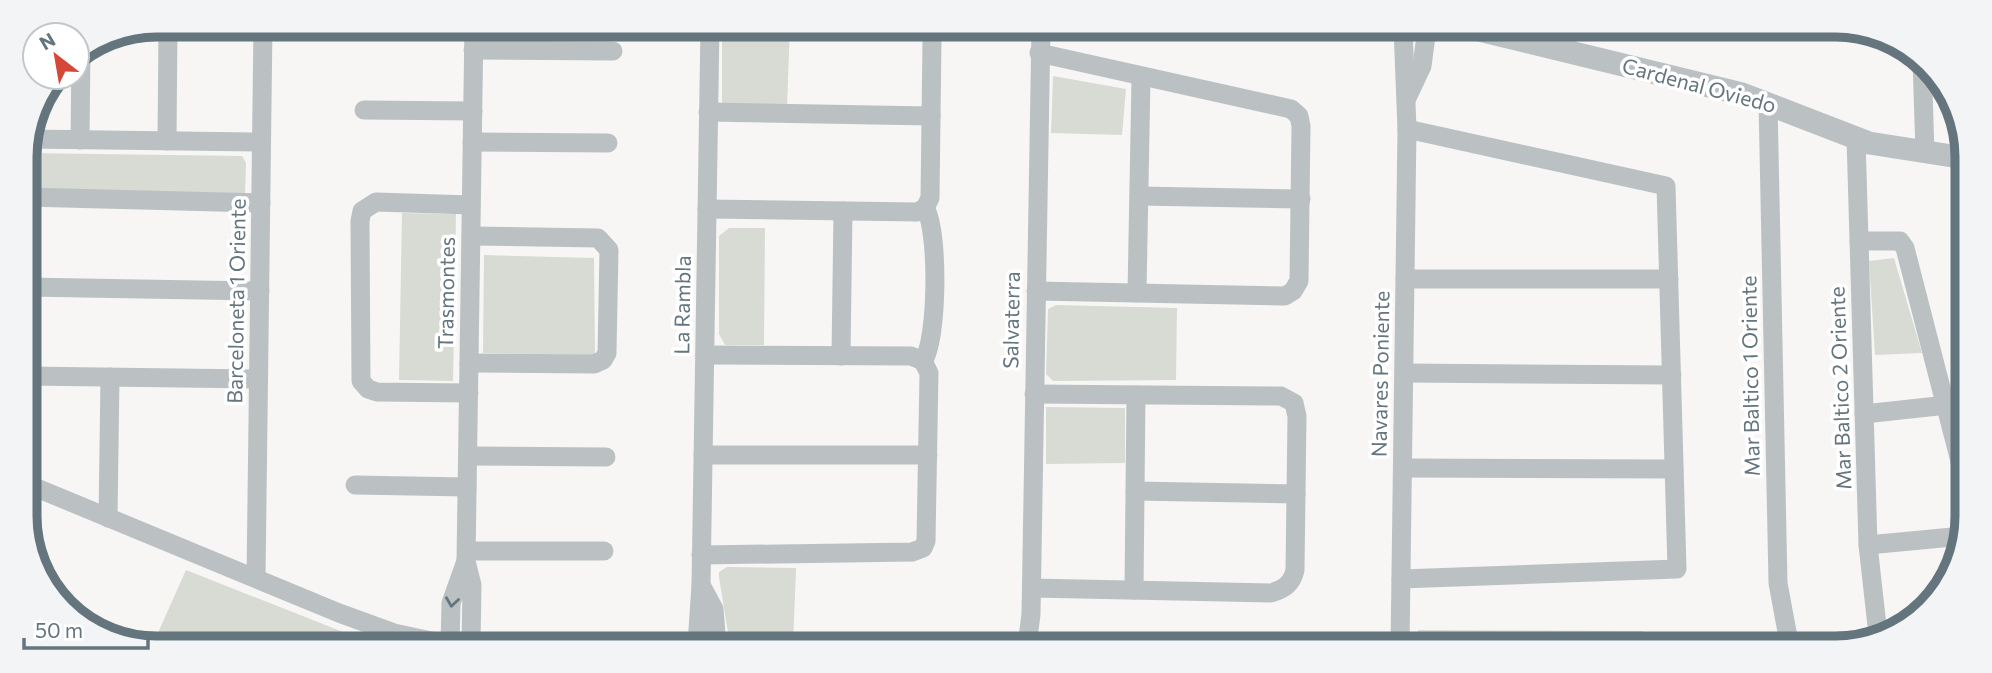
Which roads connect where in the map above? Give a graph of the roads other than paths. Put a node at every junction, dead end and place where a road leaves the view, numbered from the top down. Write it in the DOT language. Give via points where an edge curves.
graph roads {
  1 [pos="168,37"];
  2 [pos="263,37"];
  3 [pos="474,37"];
  4 [pos="710,37"];
  5 [pos="931,37"];
  6 [pos="1040,37"];
  7 [pos="1404,37"];
  8 [pos="1426,37"];
  9 [pos="1558,39"];
  10 [pos="473,50"];
  11 [pos="613,51"];
  12 [pos="1039,53"];
  13 [pos="1922,75"];
  14 [pos="1141,78"];
  15 [pos="81,91"];
  16 [pos="1406,102"];
  17 [pos="1768,102"];
  18 [pos="364,110"];
  19 [pos="473,111"];
  20 [pos="708,112"];
  21 [pos="931,116"];
  22 [pos="1408,129"];
  23 [pos="1856,138"];
  24 [pos="39,139"];
  25 [pos="80,140"];
  26 [pos="167,141"];
  27 [pos="261,142"];
  28 [pos="472,142"];
  29 [pos="608,143"];
  30 [pos="1925,152"];
  31 [pos="1955,158"];
  32 [pos="1139,196"];
  33 [pos="37,198"];
  34 [pos="1301,199"];
  35 [pos="261,203"];
  36 [pos="471,205"];
  37 [pos="925,208"];
  38 [pos="707,209"];
  39 [pos="843,211"];
  40 [pos="471,236"];
  41 [pos="1859,240"];
  42 [pos="1405,279"];
  43 [pos="1669,279"];
  44 [pos="37,288"];
  45 [pos="1036,291"];
  46 [pos="260,292"];
  47 [pos="1137,293"];
  48 [pos="705,355"];
  49 [pos="841,356"];
  50 [pos="923,361"];
  51 [pos="469,363"];
  52 [pos="1404,373"];
  53 [pos="1672,375"];
  54 [pos="37,376"];
  55 [pos="110,377"];
  56 [pos="258,379"];
  57 [pos="469,393"];
  58 [pos="1034,394"];
  59 [pos="1136,395"];
  60 [pos="1947,405"];
  61 [pos="1864,414"];
  62 [pos="1955,439"];
  63 [pos="703,455"];
  64 [pos="928,455"];
  65 [pos="468,456"];
  66 [pos="606,457"];
  67 [pos="1403,468"];
  68 [pos="1674,469"];
  69 [pos="355,485"];
  70 [pos="467,487"];
  71 [pos="37,488"];
  72 [pos="1135,491"];
  73 [pos="1296,494"];
  74 [pos="108,518"];
  75 [pos="1953,537"];
  76 [pos="1868,545"];
  77 [pos="604,551"];
  78 [pos="701,555"];
  79 [pos="466,556"];
  80 [pos="256,579"];
  81 [pos="1401,579"];
  82 [pos="701,585"];
  83 [pos="1032,588"];
  84 [pos="1134,590"];
  85 [pos="1031,614"];
  86 [pos="1877,628"];
  87 [pos="408,636"];
  88 [pos="450,636"];
  89 [pos="471,636"];
  90 [pos="698,636"];
  91 [pos="716,636"];
  92 [pos="1028,636"];
  93 [pos="1039,636"];
  94 [pos="1400,636"];
  95 [pos="1788,636"];
  1 -- 26 [label="street"];
  2 -- 27 [label="street, Barceloneta 1 Oriente"];
  3 -- 10 [label="street, Trasmontes"];
  4 -- 20 [label="street, La Rambla"];
  5 -- 21 [label="street"];
  6 -- 12 [label="street, Salvaterra"];
  7 -- 16 [label="street, Navares Poniente"];
  8 -- 16 [label="street, Navares Poniente" via="1422,66"];
  9 -- 17 [label="street, Cardenal Oviedo"];
  10 -- 11 [label="street"];
  10 -- 19 [label="street, Trasmontes"];
  12 -- 14 [label="street"];
  12 -- 45 [label="street, Salvaterra"];
  13 -- 30 [label="street"];
  14 -- 32 [label="street"];
  14 -- 34 [label="street" via="1295,112 1301,131"];
  15 -- 25 [label="street"];
  16 -- 22 [label="street, Navares Poniente"];
  17 -- 23 [label="street, Cardenal Oviedo"];
  17 -- 95 [label="street, Mar Baltico 1 Oriente" via="1779,583"];
  18 -- 19 [label="street"];
  19 -- 28 [label="street, Trasmontes"];
  20 -- 21 [label="street"];
  20 -- 38 [label="street, La Rambla"];
  21 -- 37 [label="street" via="930,198"];
  22 -- 42 [label="street, Navares Poniente"];
  22 -- 43 [label="street" via="1666,186"];
  23 -- 30 [label="street, Cardenal Oviedo"];
  23 -- 41 [label="street, Mar Baltico 2 Oriente"];
  24 -- 25 [label="street"];
  25 -- 26 [label="street"];
  26 -- 27 [label="street"];
  27 -- 35 [label="street, Barceloneta 1 Oriente"];
  28 -- 29 [label="street"];
  28 -- 36 [label="street, Trasmontes"];
  30 -- 31 [label="street, Cardenal Oviedo"];
  32 -- 34 [label="street"];
  32 -- 47 [label="street"];
  33 -- 35 [label="street"];
  34 -- 47 [label="street" via="1299,275 1293,291 1279,296"];
  35 -- 46 [label="street, Barceloneta 1 Oriente"];
  36 -- 40 [label="street, Trasmontes"];
  36 -- 57 [label="street" via="381,202 366,207 360,216 359,262 358,370 364,385 377,392"];
  37 -- 39 [label="street" via="917,212"];
  37 -- 50 [label="street" via="933,229 932,340"];
  38 -- 39 [label="street"];
  38 -- 48 [label="street, La Rambla"];
  39 -- 49 [label="street"];
  40 -- 51 [label="street, Trasmontes"];
  40 -- 51 [label="street" via="598,238 609,250 607,353 603,360 594,364"];
  41 -- 60 [label="street" via="1903,243"];
  41 -- 61 [label="street, Mar Baltico 2 Oriente"];
  42 -- 43 [label="street"];
  42 -- 52 [label="street, Navares Poniente"];
  43 -- 53 [label="street"];
  44 -- 46 [label="street"];
  45 -- 47 [label="street"];
  45 -- 58 [label="street, Salvaterra"];
  46 -- 56 [label="street, Barceloneta 1 Oriente"];
  48 -- 49 [label="street"];
  48 -- 63 [label="street, La Rambla"];
  49 -- 50 [label="street" via="911,356"];
  50 -- 64 [label="street" via="929,373"];
  51 -- 57 [label="street, Trasmontes"];
  52 -- 53 [label="street"];
  52 -- 67 [label="street, Navares Poniente"];
  53 -- 68 [label="street"];
  54 -- 55 [label="street"];
  55 -- 56 [label="street"];
  55 -- 74 [label="street"];
  56 -- 80 [label="street, Barceloneta 1 Oriente"];
  57 -- 65 [label="street, Trasmontes"];
  58 -- 59 [label="street"];
  58 -- 83 [label="street, Salvaterra"];
  59 -- 72 [label="street"];
  59 -- 73 [label="street" via="1281,396 1294,403"];
  60 -- 61 [label="street"];
  60 -- 62 [label="street"];
  61 -- 76 [label="street, Mar Baltico 2 Oriente"];
  63 -- 64 [label="street"];
  63 -- 78 [label="street, La Rambla"];
  64 -- 78 [label="street" via="923,548 912,552"];
  65 -- 66 [label="street"];
  65 -- 70 [label="street, Trasmontes"];
  67 -- 68 [label="street"];
  67 -- 81 [label="street, Navares Poniente"];
  68 -- 81 [label="street" via="1677,569"];
  69 -- 70 [label="street"];
  70 -- 79 [label="street, Trasmontes"];
  71 -- 74 [label="street"];
  72 -- 73 [label="street"];
  72 -- 84 [label="street"];
  73 -- 84 [label="street" via="1295,570 1284,587 1271,593"];
  74 -- 80 [label="street"];
  75 -- 76 [label="street"];
  76 -- 86 [label="street, Mar Baltico 2 Oriente"];
  77 -- 79 [label="street"];
  78 -- 82 [label="street, La Rambla"];
  79 -- 88 [label="street, Trasmontes, one-way" via="452,603"];
  79 -- 89 [label="street, Trasmontes" via="472,585"];
  80 -- 87 [label="street"];
  81 -- 94 [label="street, Navares Poniente"];
  82 -- 90 [label="street, La Rambla"];
  82 -- 91 [label="street, La Rambla" via="714,609"];
  83 -- 84 [label="street"];
  83 -- 85 [label="street, Salvaterra"];
  85 -- 92 [label="street, Salvaterra"];
  85 -- 93 [label="street, Salvaterra"];
}
